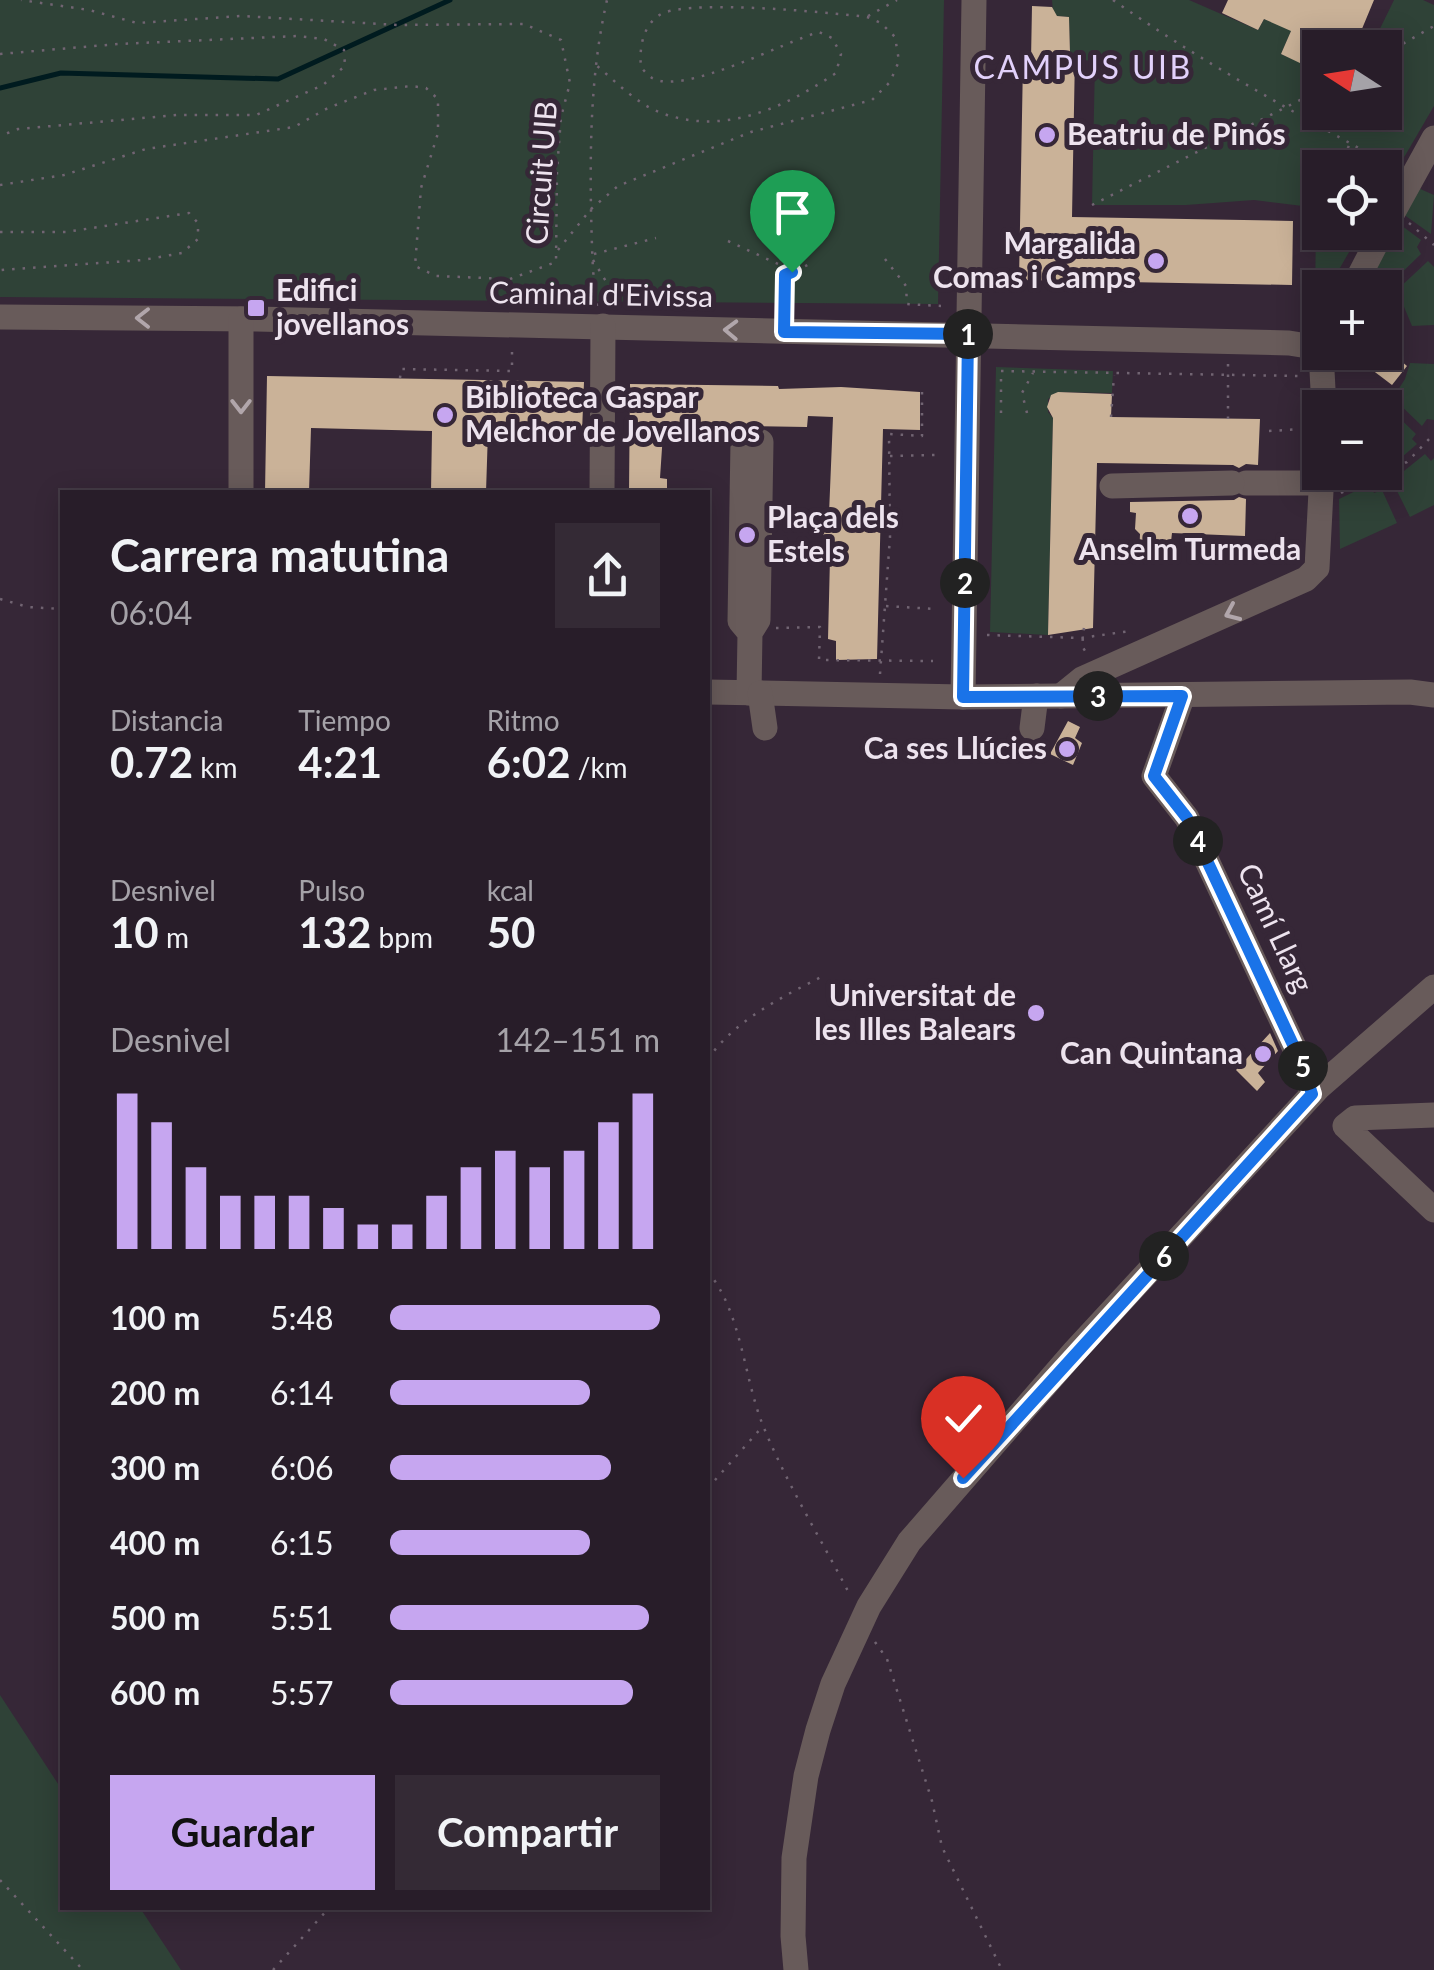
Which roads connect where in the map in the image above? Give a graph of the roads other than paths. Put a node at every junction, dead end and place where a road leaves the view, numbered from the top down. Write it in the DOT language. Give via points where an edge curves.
graph roads {
  1 [pos="974,0"];
  2 [pos="1434,138"];
  3 [pos="1402,197"];
  4 [pos="0,317"];
  5 [pos="241,319"];
  6 [pos="610,327"];
  7 [pos="968,334"];
  8 [pos="1302,346"];
  9 [pos="1302,485"];
  10 [pos="1112,486"];
  11 [pos="241,490"];
  12 [pos="602,490"];
  13 [pos="1321,490"];
  14 [pos="762,630"];
  15 [pos="710,692"];
  16 [pos="755,692"];
  17 [pos="1426,692"];
  18 [pos="1048,696"];
  19 [pos="1182,696"];
  20 [pos="963,697"];
  21 [pos="765,728"];
  22 [pos="1032,728"];
  23 [pos="1434,988"];
  24 [pos="1312,1094"];
  25 [pos="1434,1115"];
  26 [pos="1434,1210"];
  27 [pos="796,1970"];
  1 -- 7 [label="street"];
  2 -- 3 [label="street"];
  5 -- 4 [label="street, Caminal d'Eivissa, one-way"];
  5 -- 6 [label="street, Caminal d'Eivissa"];
  5 -- 11 [label="street, one-way"];
  7 -- 6 [label="street, Caminal d'Eivissa, one-way"];
  6 -- 12 [label="street"];
  7 -- 8 [label="street, Caminal d'Eivissa"];
  7 -- 20 [label="street"];
  9 -- 10 [label="street"];
  13 -- 18 [label="street, one-way" via="1318,568 1306,580"];
  14 -- 14 [label="street" via="761,442 742,442 740,622"];
  14 -- 16 [label="street"];
  15 -- 16 [label="street"];
  16 -- 20 [label="street"];
  16 -- 21 [label="street"];
  17 -- 19 [label="street"];
  18 -- 19 [label="street"];
  18 -- 20 [label="street"];
  18 -- 22 [label="street"];
  19 -- 24 [label="street, Camí Llarg" via="1154,776 1196,835"];
  23 -- 24 [label="street"];
  24 -- 27 [label="street" via="941,1504 869,1606 833,1684 806,1776 794,1858"];
  25 -- 26 [label="street" via="1355,1118 1345,1126"];
}
